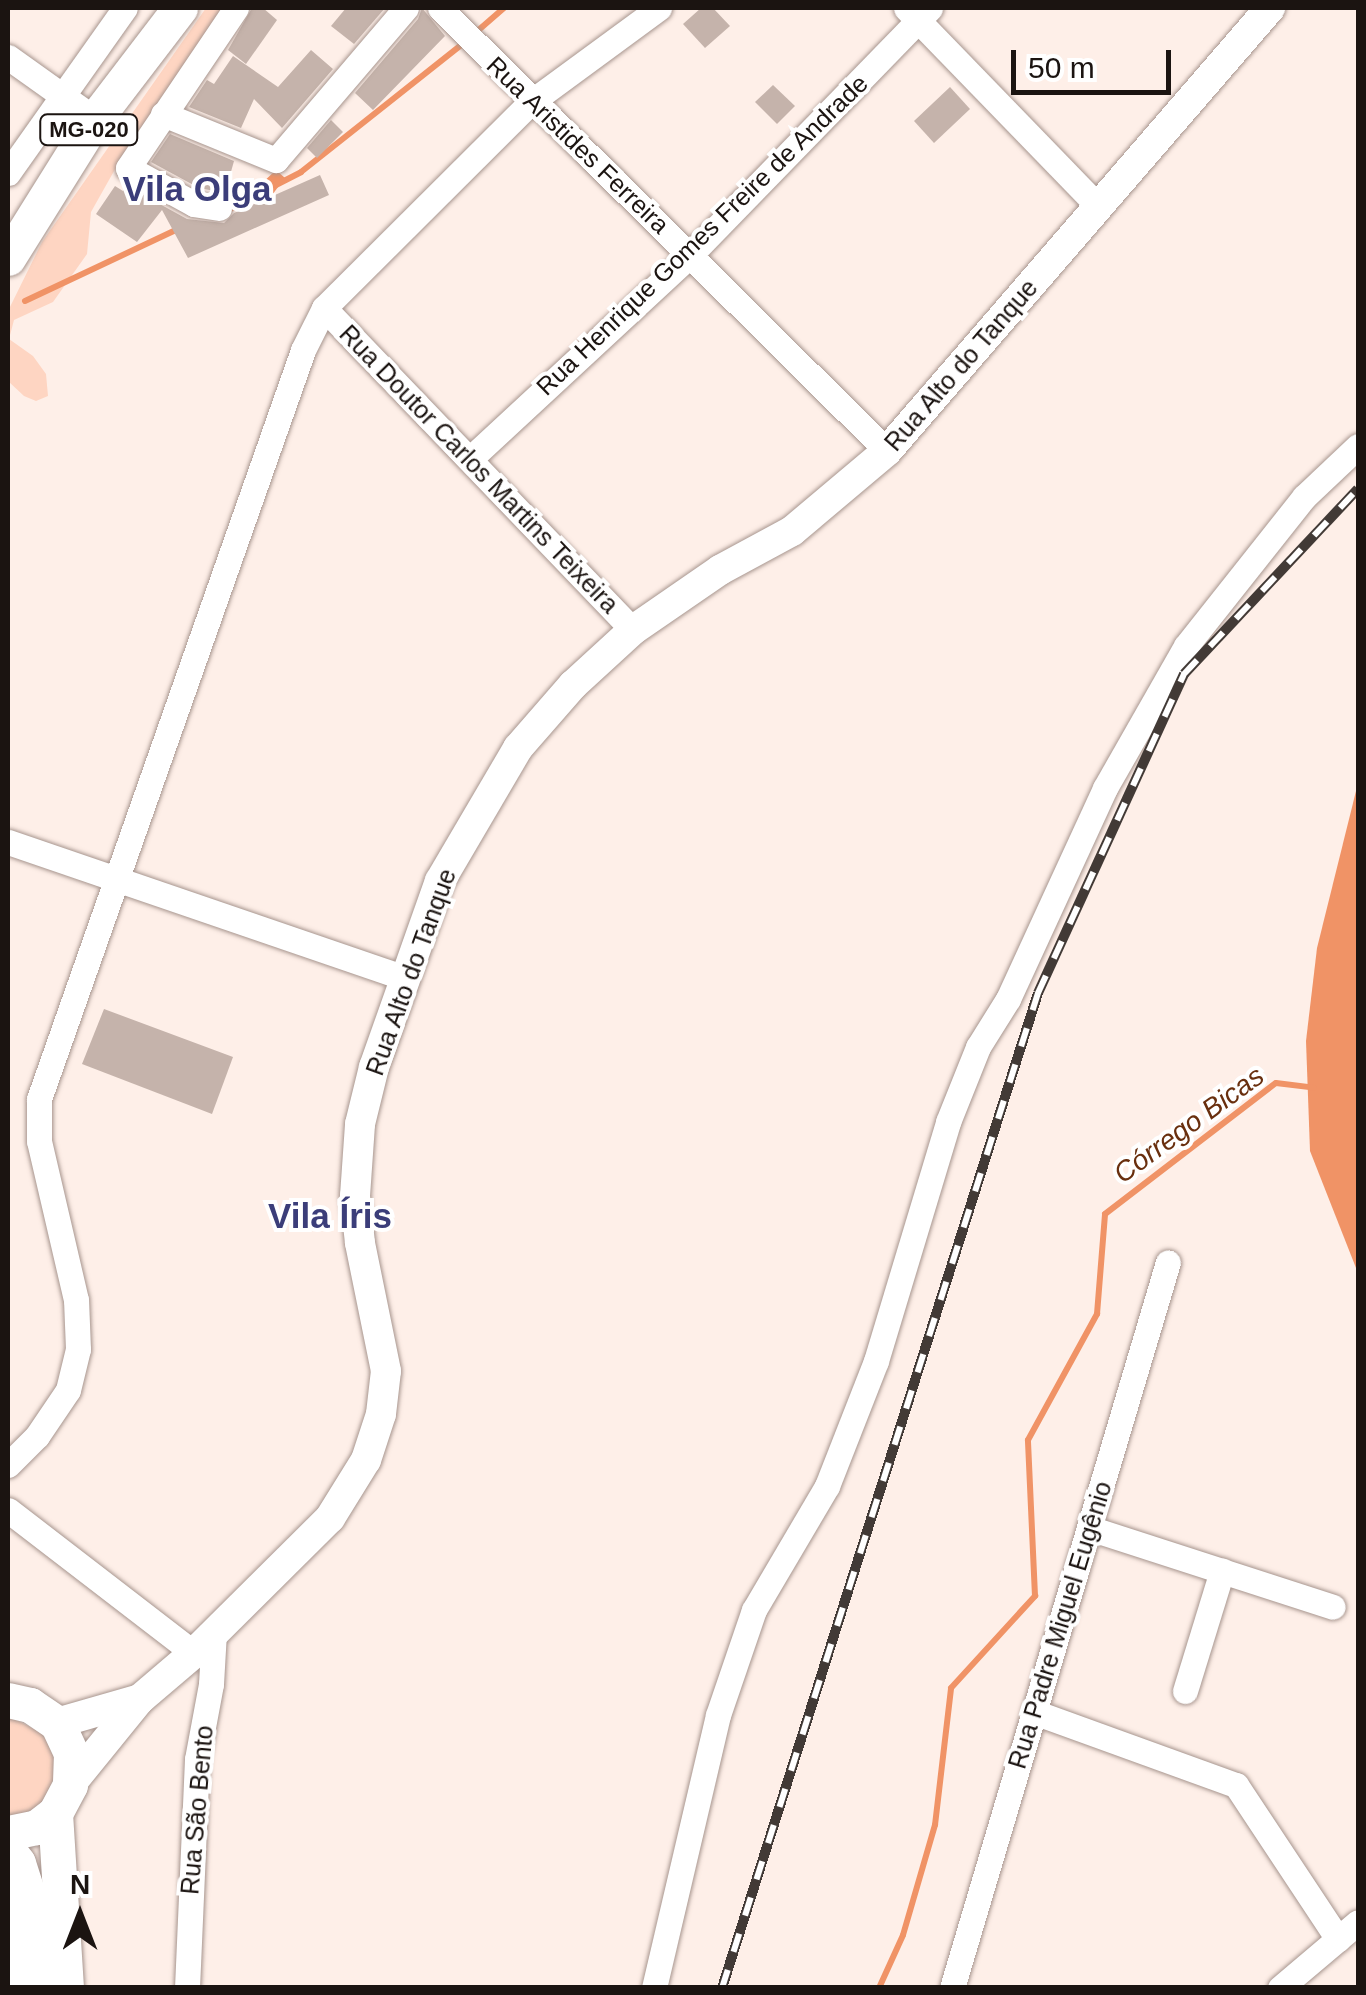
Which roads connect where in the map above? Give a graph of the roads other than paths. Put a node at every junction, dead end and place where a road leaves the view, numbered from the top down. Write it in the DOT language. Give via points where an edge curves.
graph roads {
  1 [pos="125,8"];
  2 [pos="180,8"];
  3 [pos="236,8"];
  4 [pos="406,8"];
  5 [pos="659,8"];
  6 [pos="1270,8"];
  7 [pos="918,12"];
  8 [pos="449,16"];
  9 [pos="8,58"];
  10 [pos="61,95"];
  11 [pos="532,102"];
  12 [pos="163,114"];
  13 [pos="96,119"];
  14 [pos="8,174"];
  15 [pos="219,208"];
  16 [pos="1099,208"];
  17 [pos="691,254"];
  18 [pos="8,258"];
  19 [pos="324,308"];
  20 [pos="1358,446"];
  21 [pos="887,451"];
  22 [pos="471,458"];
  23 [pos="634,630"];
  24 [pos="8,842"];
  25 [pos="116,879"];
  26 [pos="405,978"];
  27 [pos="1168,1262"];
  28 [pos="8,1465"];
  29 [pos="8,1510"];
  30 [pos="1089,1528"];
  31 [pos="1222,1571"];
  32 [pos="1333,1607"];
  33 [pos="204,1643"];
  34 [pos="1185,1691"];
  35 [pos="140,1699"];
  36 [pos="25,1703"];
  37 [pos="1034,1712"];
  38 [pos="63,1799"];
  39 [pos="8,1834"];
  40 [pos="8,1850"];
  41 [pos="8,1900"];
  42 [pos="1358,1922"];
  43 [pos="1338,1939"];
  44 [pos="16,1988"];
  45 [pos="39,1988"];
  46 [pos="66,1988"];
  47 [pos="187,1988"];
  48 [pos="654,1988"];
  49 [pos="952,1988"];
  50 [pos="1280,1988"];
  1 -- 10 [label="street"];
  2 -- 13 [label="highway, MG-020"];
  3 -- 12 [label="street"];
  4 -- 12 [label="street" via="276,160"];
  5 -- 11 [label="street"];
  6 -- 16 [label="main road, Rua Alto do Tanque"];
  7 -- 16 [label="street"];
  7 -- 17 [label="street, Rua Henrique Gomes Freire de Andrade"];
  8 -- 11 [label="street, Rua Aristides Ferreira"];
  9 -- 10 [label="street"];
  10 -- 13 [label="street"];
  10 -- 14 [label="street"];
  11 -- 17 [label="street, Rua Aristides Ferreira"];
  11 -- 19 [label="street"];
  12 -- 15 [label="street" via="128,168 194,204"];
  13 -- 18 [label="highway, MG-020"];
  16 -- 21 [label="main road, Rua Alto do Tanque"];
  17 -- 21 [label="street, Rua Aristides Ferreira"];
  17 -- 22 [label="street, Rua Henrique Gomes Freire de Andrade"];
  19 -- 22 [label="street, Rua Doutor Carlos Martins Teixeira"];
  19 -- 25 [label="street" via="257,474"];
  20 -- 48 [label="street" via="1304,498 1186,646 1105,788 1008,999 978,1047 948,1122 876,1361 827,1486 748,1627 718,1715"];
  21 -- 23 [label="main road, Rua Alto do Tanque" via="792,530"];
  22 -- 23 [label="street, Rua Doutor Carlos Martins Teixeira"];
  23 -- 26 [label="main road, Rua Alto do Tanque" via="518,748 440,882"];
  24 -- 25 [label="street"];
  25 -- 26 [label="street"];
  25 -- 28 [label="street" via="39,1099 39,1142 76,1300 78,1349 68,1390"];
  26 -- 33 [label="main road, Rua Alto do Tanque" via="360,1124 355,1196 386,1371 381,1414 366,1460 330,1518"];
  27 -- 30 [label="street, Rua Padre Miguel Eugênio"];
  29 -- 33 [label="street"];
  30 -- 31 [label="street"];
  30 -- 37 [label="street, Rua Padre Miguel Eugênio"];
  31 -- 32 [label="street"];
  31 -- 34 [label="street"];
  33 -- 35 [label="main road, Rua Alto do Tanque"];
  33 -- 47 [label="street, Rua São Bento" via="211,1684 196,1772"];
  35 -- 36 [label="main road, Rua Alto do Tanque"];
  35 -- 38 [label="main road, Rua Alto do Tanque"];
  36 -- 38 [label="highway" via="72,1753"];
  37 -- 43 [label="street" via="1236,1785"];
  37 -- 49 [label="street, Rua Padre Miguel Eugênio"];
  38 -- 39 [label="highway" via="37,1827"];
  38 -- 46 [label="highway"];
  40 -- 45 [label="highway" via="34,1910"];
  41 -- 44 [label="street"];
  42 -- 43 [label="street"];
  43 -- 50 [label="street"];
}
